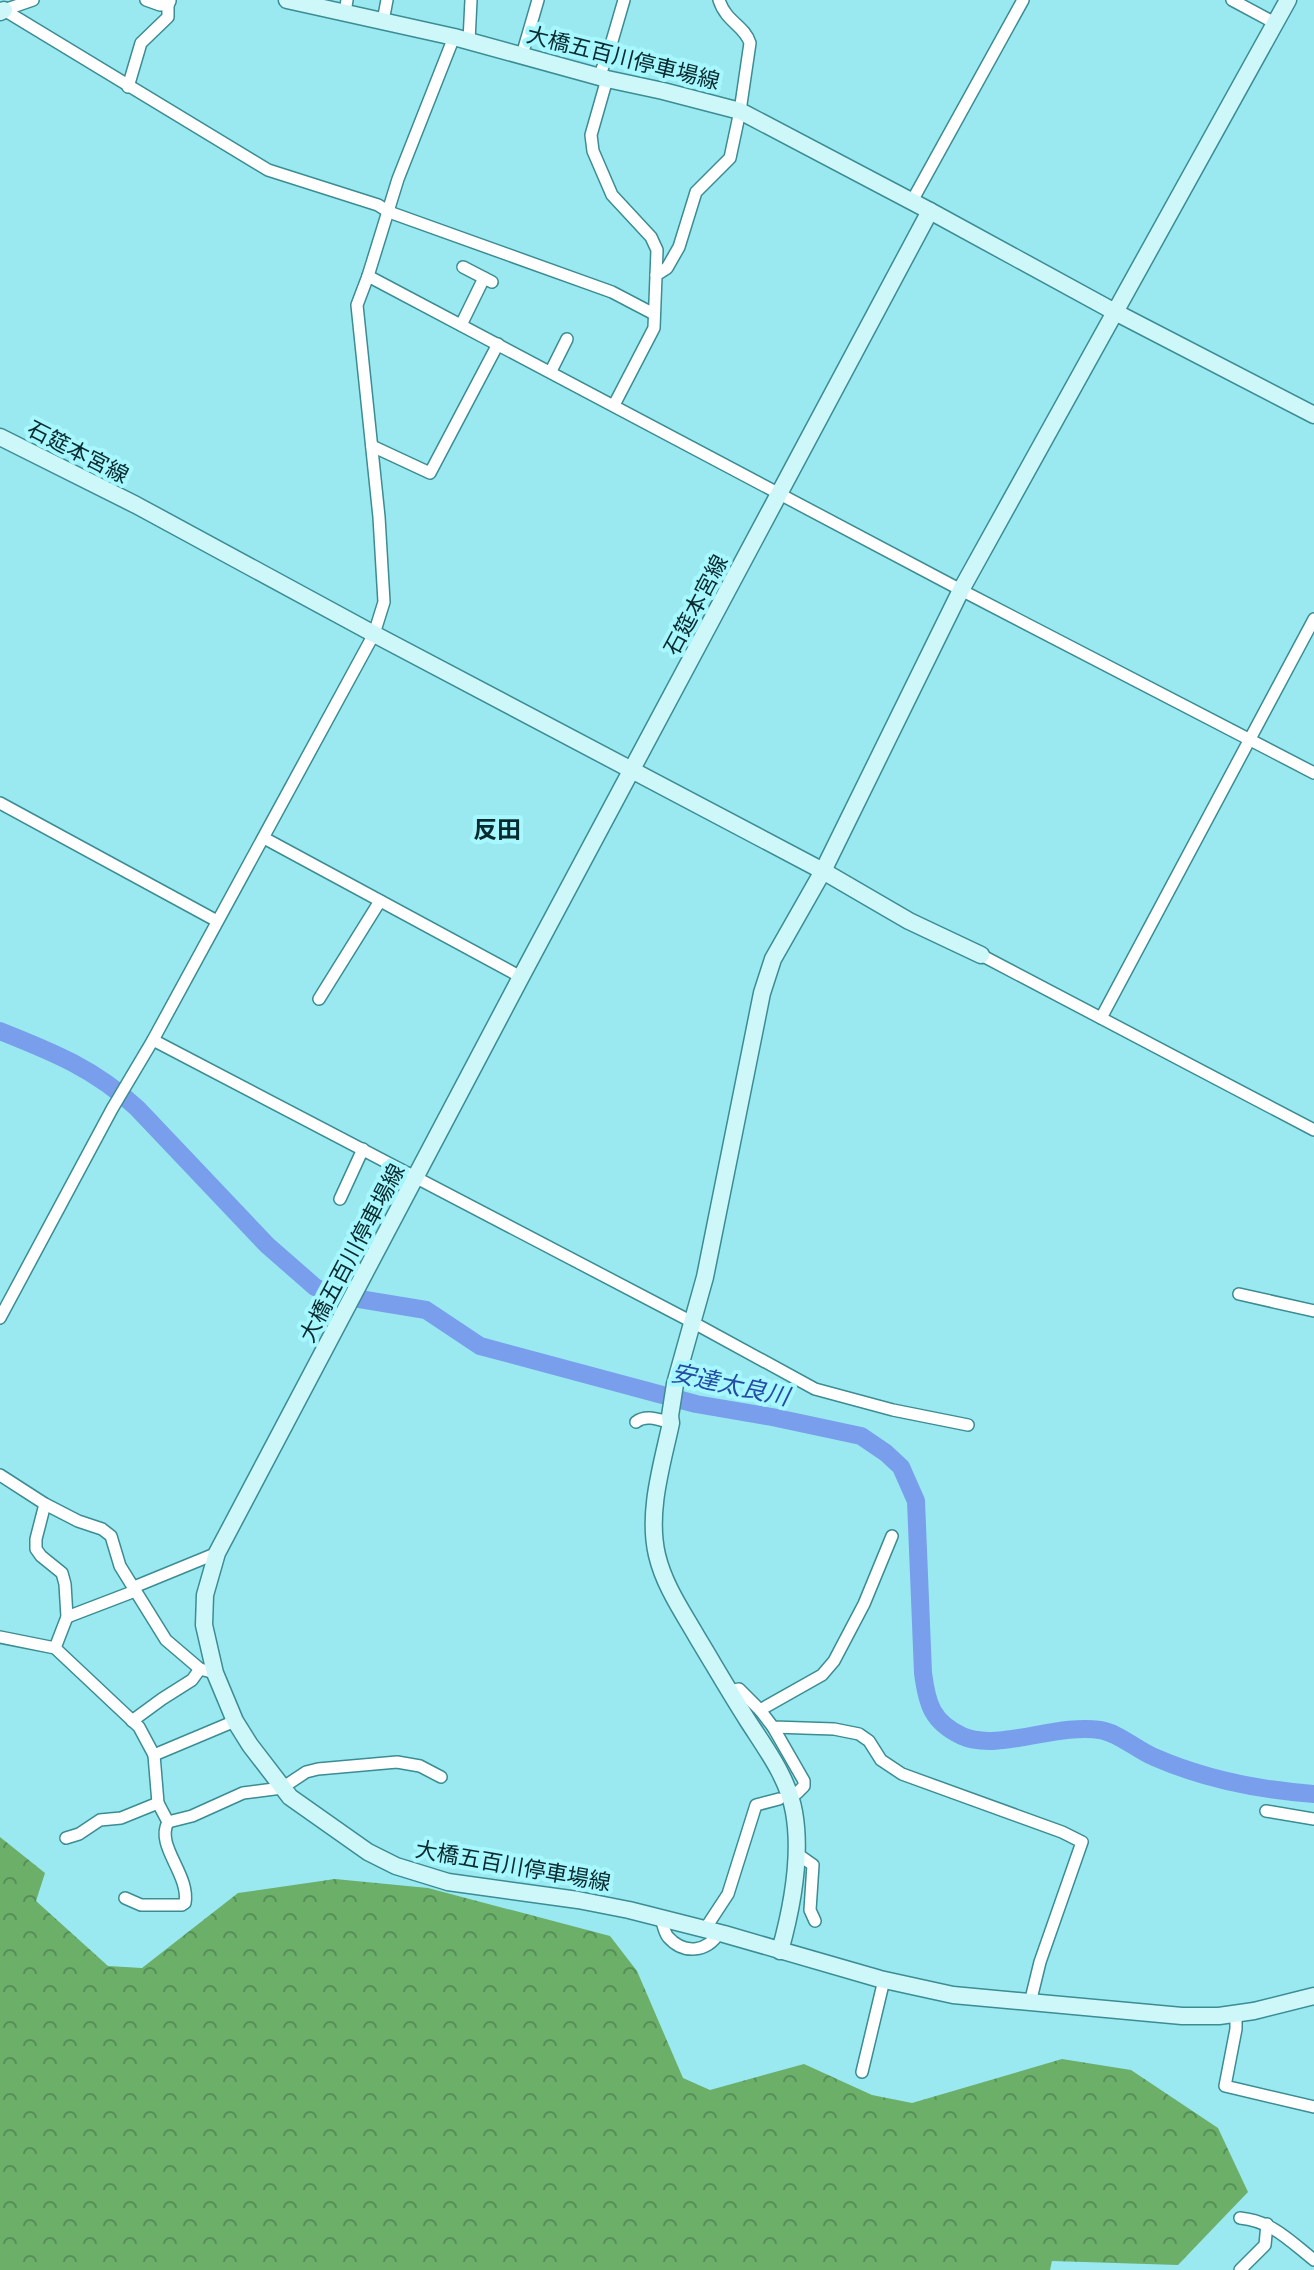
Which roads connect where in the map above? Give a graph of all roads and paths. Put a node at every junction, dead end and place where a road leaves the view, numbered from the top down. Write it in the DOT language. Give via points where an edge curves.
graph roads {
  1 [pos="33,0"];
  2 [pos="146,0"];
  3 [pos="287,0"];
  4 [pos="387,0"];
  5 [pos="471,0"];
  6 [pos="538,0"];
  7 [pos="624,0"];
  8 [pos="719,0"];
  9 [pos="1023,0"];
  10 [pos="1232,0"];
  11 [pos="1288,0"];
  12 [pos="169,3"];
  13 [pos="346,6"];
  14 [pos="2,11"];
  15 [pos="383,21"];
  16 [pos="1275,23"];
  17 [pos="462,39"];
  18 [pos="522,55"];
  19 [pos="603,78"];
  20 [pos="128,87"];
  21 [pos="740,111"];
  22 [pos="912,201"];
  23 [pos="930,211"];
  24 [pos="389,212"];
  25 [pos="463,267"];
  26 [pos="656,275"];
  27 [pos="368,276"];
  28 [pos="1115,312"];
  29 [pos="654,314"];
  30 [pos="461,325"];
  31 [pos="567,339"];
  32 [pos="498,344"];
  33 [pos="551,371"];
  34 [pos="614,405"];
  35 [pos="1314,415"];
  36 [pos="0,437"];
  37 [pos="372,446"];
  38 [pos="780,492"];
  39 [pos="961,590"];
  40 [pos="1314,619"];
  41 [pos="374,634"];
  42 [pos="1250,739"];
  43 [pos="633,771"];
  44 [pos="1314,773"];
  45 [pos="0,803"];
  46 [pos="264,838"];
  47 [pos="823,871"];
  48 [pos="380,901"];
  49 [pos="217,921"];
  50 [pos="981,955"];
  51 [pos="521,977"];
  52 [pos="319,999"];
  53 [pos="1101,1018"];
  54 [pos="153,1040"];
  55 [pos="1314,1130"];
  56 [pos="363,1149"];
  57 [pos="417,1177"];
  58 [pos="340,1199"];
  59 [pos="1239,1294"];
  60 [pos="1314,1311"];
  61 [pos="0,1318"];
  62 [pos="694,1323"];
  63 [pos="670,1419"];
  64 [pos="636,1422"];
  65 [pos="968,1425"];
  66 [pos="1,1477"];
  67 [pos="45,1504"];
  68 [pos="892,1536"];
  69 [pos="217,1553"];
  70 [pos="135,1589"];
  71 [pos="67,1617"];
  72 [pos="0,1637"];
  73 [pos="55,1648"];
  74 [pos="207,1671"];
  75 [pos="729,1691"];
  76 [pos="760,1710"];
  77 [pos="132,1721"];
  78 [pos="235,1721"];
  79 [pos="773,1727"];
  80 [pos="154,1755"];
  81 [pos="441,1777"];
  82 [pos="282,1788"];
  83 [pos="797,1793"];
  84 [pos="779,1799"];
  85 [pos="158,1803"];
  86 [pos="1266,1811"];
  87 [pos="1314,1819"];
  88 [pos="168,1822"];
  89 [pos="66,1838"];
  90 [pos="796,1853"];
  91 [pos="125,1898"];
  92 [pos="815,1921"];
  93 [pos="712,1931"];
  94 [pos="780,1951"];
  95 [pos="884,1980"];
  96 [pos="1314,1996"];
  97 [pos="1030,2003"];
  98 [pos="1236,2014"];
  99 [pos="862,2072"];
  100 [pos="1314,2107"];
  101 [pos="1240,2218"];
  102 [pos="1267,2224"];
  103 [pos="1314,2260"];
  104 [pos="1240,2270"];
  1 -- 14 [label="street"];
  2 -- 12 [label="street"];
  3 -- 13 [label="main road, 大橋五百川停車場線"];
  4 -- 15 [label="street"];
  5 -- 17 [label="street"];
  6 -- 18 [label="street"];
  7 -- 19 [label="street"];
  8 -- 21 [label="street" via="750,43"];
  9 -- 22 [label="street"];
  10 -- 16 [label="street"];
  11 -- 16 [label="main road"];
  12 -- 20 [label="street" via="168,17 141,43"];
  13 -- 15 [label="main road, 大橋五百川停車場線"];
  14 -- 20 [label="street"];
  15 -- 17 [label="main road, 大橋五百川停車場線"];
  16 -- 28 [label="main road"];
  17 -- 18 [label="main road, 大橋五百川停車場線"];
  17 -- 24 [label="street" via="398,179"];
  18 -- 19 [label="main road, 大橋五百川停車場線"];
  19 -- 21 [label="main road, 大橋五百川停車場線"];
  19 -- 26 [label="street" via="591,135 593,151 612,195 651,237 657,250"];
  20 -- 24 [label="street" via="268,170"];
  21 -- 22 [label="main road, 大橋五百川停車場線"];
  21 -- 26 [label="street" via="730,158 696,192 679,247 667,268"];
  22 -- 23 [label="main road, 大橋五百川停車場線"];
  23 -- 28 [label="main road"];
  23 -- 38 [label="main road, 石筵本宮線"];
  24 -- 27 [label="street"];
  24 -- 29 [label="street" via="612,292"];
  25 -- 30 [label="street" via="488,280"];
  26 -- 29 [label="street"];
  27 -- 30 [label="street"];
  27 -- 37 [label="street" via="357,305"];
  28 -- 35 [label="main road"];
  28 -- 39 [label="main road"];
  29 -- 34 [label="street" via="651,337"];
  30 -- 32 [label="street"];
  31 -- 33 [label="street"];
  32 -- 33 [label="street"];
  32 -- 37 [label="street" via="430,473"];
  33 -- 34 [label="street"];
  34 -- 38 [label="street"];
  36 -- 41 [label="main road, 石筵本宮線"];
  37 -- 41 [label="street" via="384,602"];
  38 -- 39 [label="street"];
  38 -- 43 [label="main road, 石筵本宮線"];
  39 -- 42 [label="street"];
  39 -- 47 [label="main road"];
  40 -- 42 [label="street"];
  41 -- 43 [label="main road, 石筵本宮線"];
  41 -- 46 [label="street"];
  42 -- 44 [label="street"];
  42 -- 53 [label="street"];
  43 -- 47 [label="main road"];
  43 -- 51 [label="main road, 大橋五百川停車場線"];
  45 -- 49 [label="street"];
  46 -- 48 [label="street"];
  46 -- 49 [label="street"];
  47 -- 50 [label="main road"];
  47 -- 62 [label="main road" via="773,959 762,993"];
  48 -- 51 [label="street"];
  48 -- 52 [label="street"];
  49 -- 54 [label="street"];
  50 -- 53 [label="street"];
  51 -- 57 [label="main road, 大橋五百川停車場線"];
  53 -- 55 [label="street"];
  54 -- 56 [label="street"];
  54 -- 61 [label="street"];
  56 -- 57 [label="street"];
  56 -- 58 [label="street"];
  57 -- 62 [label="street"];
  57 -- 69 [label="main road, 大橋五百川停車場線"];
  59 -- 60 [label="street"];
  62 -- 63 [label="main road"];
  62 -- 65 [label="street" via="815,1389"];
  63 -- 64 [label="street"];
  63 -- 75 [label="main road" via="655,1504 657,1555 671,1591"];
  66 -- 67 [label="street"];
  67 -- 70 [label="street" via="111,1536 120,1566"];
  67 -- 71 [label="street" via="36,1549 62,1573"];
  68 -- 76 [label="street" via="834,1661 822,1675"];
  69 -- 70 [label="street"];
  69 -- 74 [label="main road, 大橋五百川停車場線" via="203,1613"];
  70 -- 71 [label="street"];
  70 -- 74 [label="street" via="166,1640"];
  71 -- 73 [label="street"];
  72 -- 73 [label="street"];
  73 -- 77 [label="street"];
  74 -- 77 [label="street"];
  74 -- 78 [label="main road, 大橋五百川停車場線"];
  75 -- 76 [label="street" via="739,1689"];
  75 -- 90 [label="main road" via="782,1775 794,1811"];
  76 -- 79 [label="street"];
  77 -- 80 [label="street"];
  78 -- 80 [label="street"];
  78 -- 82 [label="main road, 大橋五百川停車場線"];
  79 -- 83 [label="street" via="804,1781"];
  79 -- 97 [label="street" via="859,1734 881,1760 902,1774 1082,1842"];
  80 -- 85 [label="street"];
  81 -- 82 [label="street" via="420,1766 389,1763 306,1772"];
  82 -- 88 [label="street" via="243,1793"];
  82 -- 93 [label="main road, 大橋五百川停車場線" via="368,1852 421,1875 578,1900"];
  84 -- 93 [label="street" via="756,1805"];
  85 -- 88 [label="street"];
  85 -- 89 [label="street" via="100,1820"];
  86 -- 87 [label="street"];
  88 -- 91 [label="street" via="165,1836 185,1885 185,1903 141,1905"];
  90 -- 92 [label="street" via="813,1865 810,1910"];
  90 -- 94 [label="main road"];
  93 -- 94 [label="main road, 大橋五百川停車場線"];
  94 -- 95 [label="main road, 大橋五百川停車場線"];
  95 -- 97 [label="main road, 大橋五百川停車場線" via="953,1995"];
  95 -- 99 [label="street"];
  96 -- 98 [label="main road, 大橋五百川停車場線"];
  97 -- 98 [label="main road, 大橋五百川停車場線" via="1182,2016"];
  98 -- 100 [label="street" via="1225,2086"];
  101 -- 102 [label="street"];
  102 -- 103 [label="street"];
  102 -- 104 [label="street" via="1265,2245"];
}
